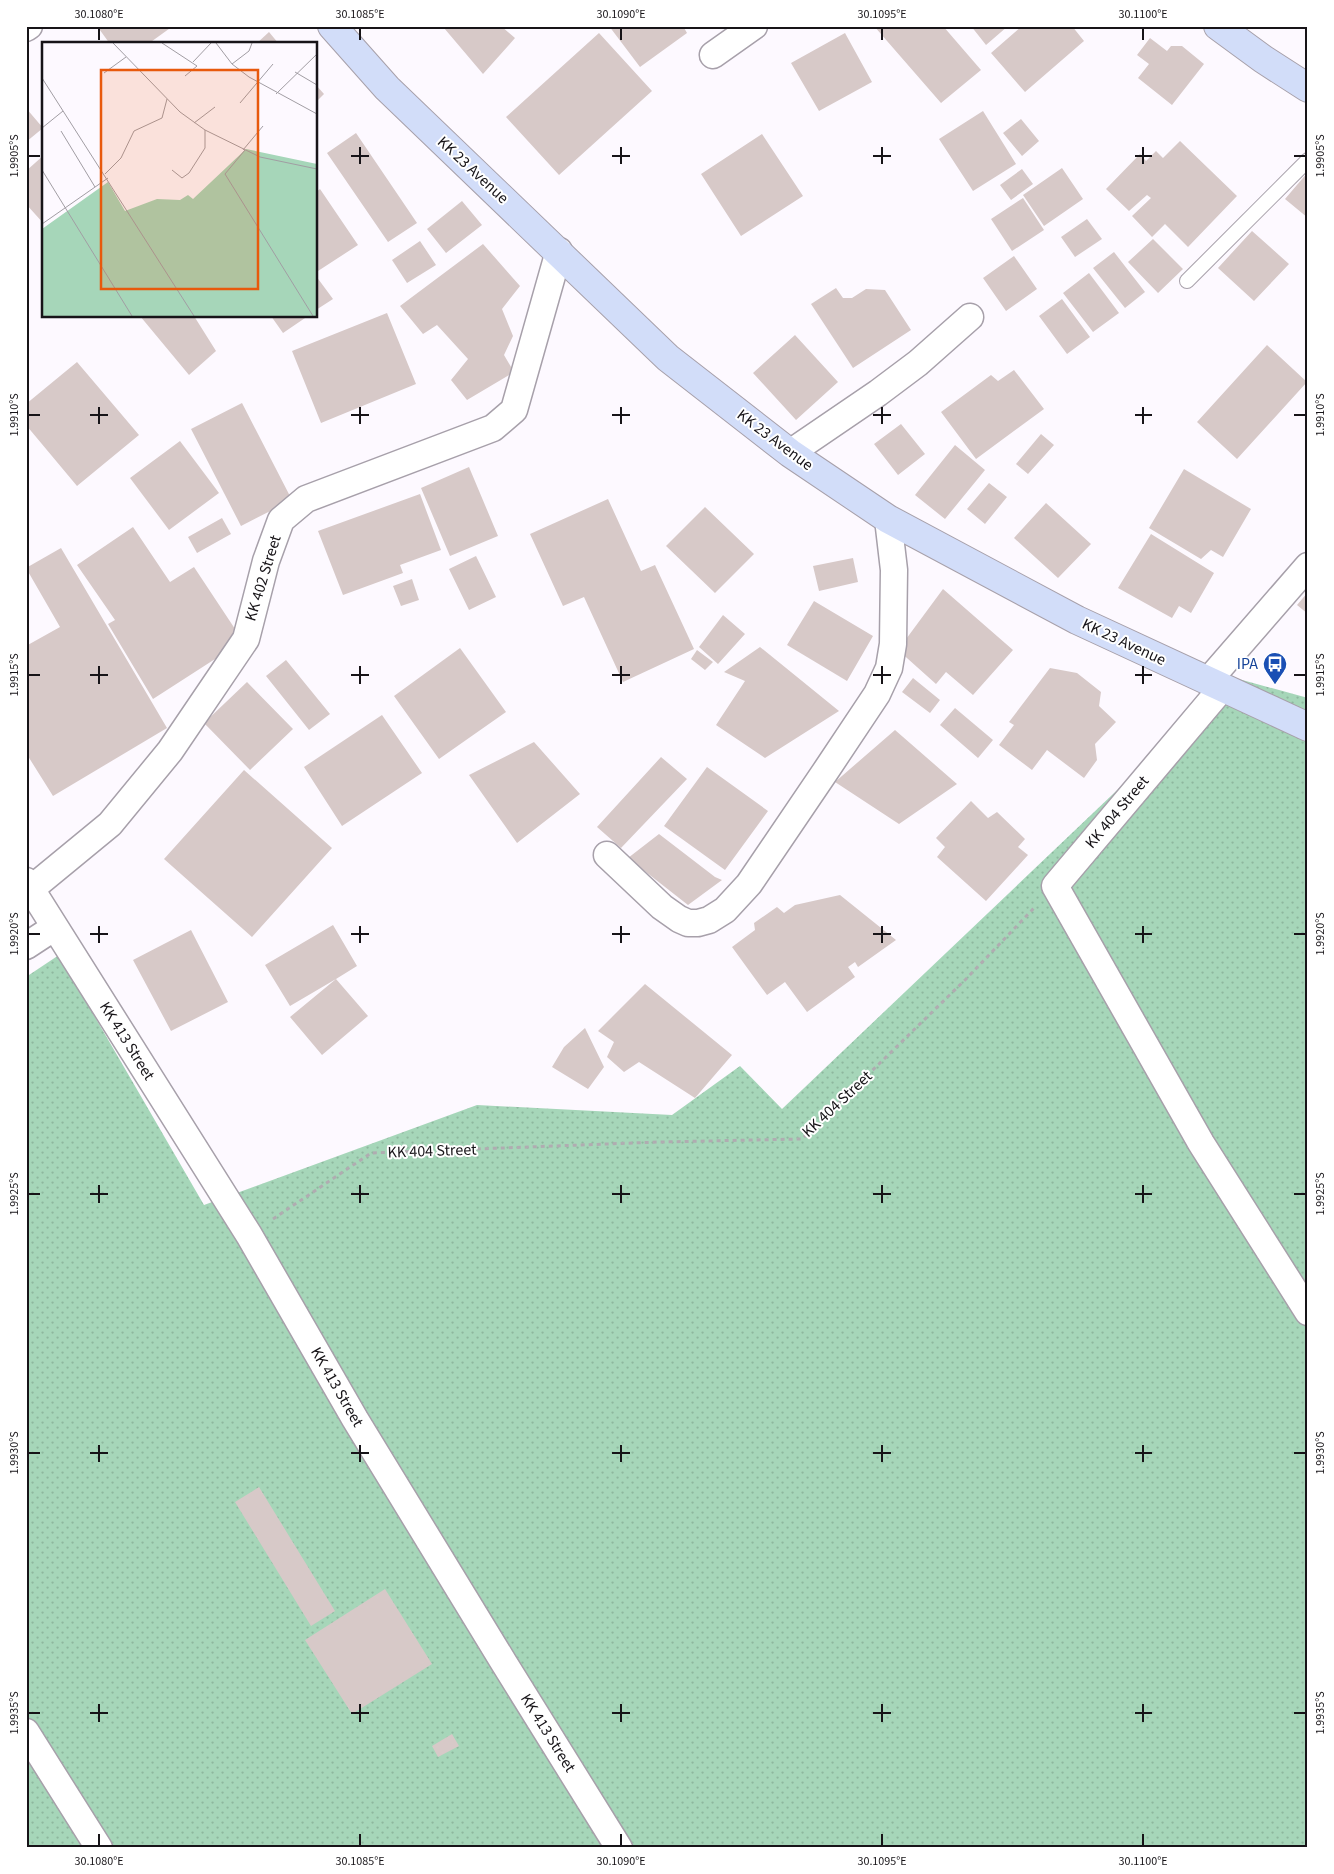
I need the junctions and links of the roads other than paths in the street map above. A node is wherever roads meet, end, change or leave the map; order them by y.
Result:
1 (332, 26) edge
2 (754, 26) edge
3 (1218, 26) edge
4 (712, 55) dead end
5 (1308, 88) edge
6 (1308, 160) edge
7 (559, 251) junction
8 (1187, 281) dead end
9 (970, 317) dead end
10 (790, 453) junction
11 (888, 519) junction
12 (1308, 566) edge
13 (1215, 684) junction
14 (1308, 727) edge
15 (607, 856) dead end
16 (29, 885) edge
17 (55, 927) junction
18 (26, 946) edge
19 (1308, 1312) edge
20 (26, 1732) edge
21 (100, 1848) edge
22 (619, 1848) edge

1 - 7 main road, KK 23 Avenue
2 - 4 street
3 - 5 main road
6 - 8 lane
7 - 10 main road, KK 23 Avenue
7 - 16 street, KK 402 Street
9 - 10 street
10 - 11 main road, KK 23 Avenue
11 - 13 main road, KK 23 Avenue
11 - 15 street
12 - 13 street, KK 404 Street
13 - 14 main road, KK 23 Avenue
13 - 19 street, KK 404 Street
16 - 17 street, KK 413 Street
17 - 18 street
17 - 22 street, KK 413 Street
20 - 21 street

